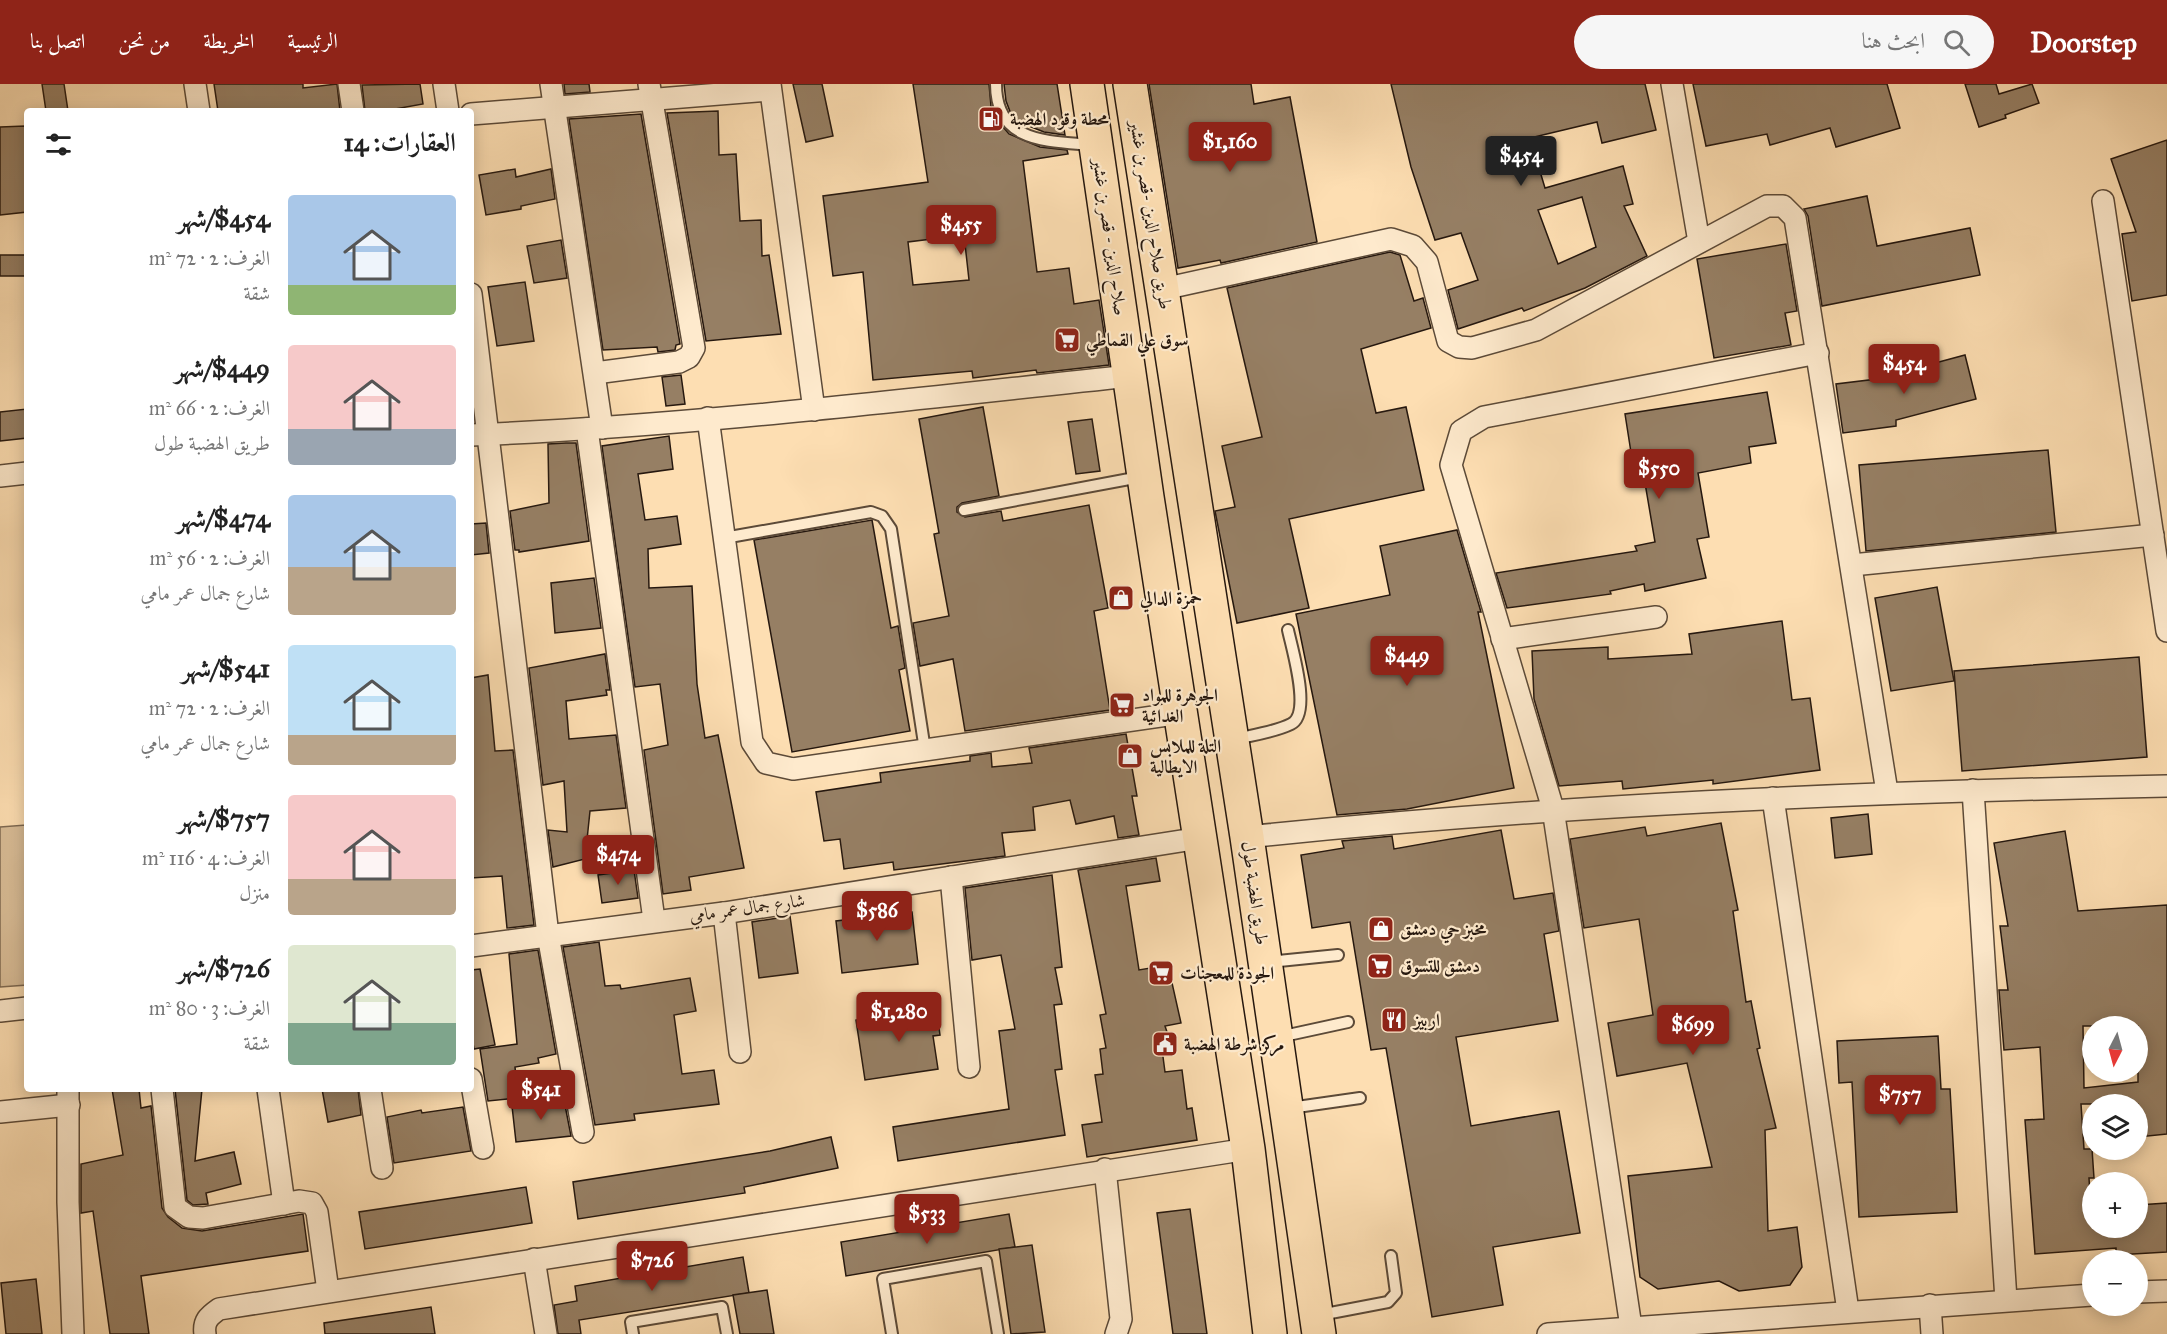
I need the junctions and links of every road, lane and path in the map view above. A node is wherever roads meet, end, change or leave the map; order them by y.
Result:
1 (195, 84) edge
2 (349, 84) edge
3 (444, 84) edge
4 (551, 84) edge
5 (996, 84) edge
6 (1087, 84) edge
7 (1130, 84) edge
8 (1672, 84) edge
9 (770, 87) edge
10 (650, 91) edge
11 (554, 107) junction
12 (199, 108) edge
13 (353, 108) edge
14 (448, 108) edge
15 (474, 114) edge
16 (1096, 146) junction
17 (2103, 201) dead end
18 (1699, 242) junction
19 (1163, 289) junction
20 (474, 341) edge
21 (1818, 353) junction
22 (595, 373) junction
23 (1130, 376) junction
24 (814, 410) junction
25 (708, 418) junction
26 (595, 428) junction
27 (480, 434) edge
28 (24, 473) edge
29 (0, 476) edge
30 (1146, 486) junction
31 (1194, 488) joint
32 (964, 510) dead end
33 (2153, 536) junction
34 (724, 538) junction
35 (1852, 565) junction
36 (1656, 617) dead end
37 (1288, 630) dead end
38 (2167, 631) edge
39 (1502, 639) junction
40 (1181, 713) junction
41 (1232, 740) junction
42 (925, 750) junction
43 (2167, 786) edge
44 (1973, 790) junction
45 (1887, 792) junction
46 (1773, 798) junction
47 (1552, 809) junction
48 (1247, 837) junction
49 (1200, 838) junction
50 (951, 877) junction
51 (724, 913) junction
52 (654, 920) junction
53 (548, 935) junction
54 (474, 946) edge
55 (1338, 955) dead end
56 (1265, 963) junction
57 (24, 1008) edge
58 (0, 1011) edge
59 (1348, 1022) dead end
60 (1276, 1037) junction
61 (740, 1052) dead end
62 (969, 1067) dead end
63 (162, 1092) edge
64 (268, 1092) edge
65 (370, 1092) edge
66 (473, 1092) edge
67 (68, 1097) edge
68 (1360, 1098) dead end
69 (1286, 1109) junction
70 (0, 1112) edge
71 (582, 1132) dead end
72 (483, 1148) dead end
73 (1248, 1149) junction
74 (382, 1168) dead end
75 (1105, 1169) junction
76 (284, 1204) junction
77 (1391, 1256) dead end
78 (534, 1259) junction
79 (328, 1291) junction
80 (2167, 1291) edge
81 (2148, 1292) edge
82 (2082, 1296) edge
83 (2006, 1300) junction
84 (1930, 1305) junction
85 (1848, 1311) junction
86 (1318, 1325) edge
87 (1631, 1327) junction
88 (73, 1334) edge
89 (205, 1334) edge
90 (546, 1334) edge
91 (633, 1334) edge
92 (727, 1334) edge
93 (892, 1334) edge
94 (998, 1334) edge
95 (1116, 1334) edge
96 (1270, 1334) edge
97 (1548, 1334) edge
98 (1932, 1334) edge

1 - 12 street
2 - 13 street
3 - 14 street
4 - 11 street
5 - 16 lane
6 - 16 highway, صلاح الدين - قصر بن غشير
7 - 19 highway, طريق صلاح الدين -قصر بن غشير
8 - 18 street
9 - 10 street
9 - 24 street
10 - 11 street
10 - 22 street
11 - 15 street
11 - 22 street
16 - 23 highway, صلاح الدين - قصر بن غشير
17 - 33 street
18 - 19 street
18 - 21 street
19 - 31 highway, طريق صلاح الدين -قصر بن غشير
20 - 27 street
21 - 35 street
21 - 39 street
22 - 26 street
23 - 24 street
23 - 30 highway, صلاح الدين - قصر بن غشير
24 - 25 street
25 - 26 street
25 - 34 street
26 - 27 street
26 - 52 street
27 - 53 street
28 - 29 street
30 - 32 lane
30 - 40 highway
31 - 41 highway, طريق الهضبة طول
33 - 35 street
33 - 38 street
34 - 42 street
34 - 42 lane
35 - 45 street
36 - 39 street
37 - 41 lane
39 - 47 street
40 - 42 street
40 - 49 highway
41 - 48 highway, طريق الهضبة طول
43 - 44 street
44 - 45 street
44 - 83 street
45 - 46 street
46 - 47 street
46 - 85 street
47 - 48 street
47 - 87 street
48 - 56 highway, طريق الهضبة طول
49 - 50 street, شارع جمال عمر مامي
49 - 73 highway
50 - 51 street, شارع جمال عمر مامي
50 - 62 street
51 - 52 street, شارع جمال عمر مامي
51 - 61 street
52 - 53 street, شارع جمال عمر مامي
53 - 54 street, شارع جمال عمر مامي
53 - 71 street
55 - 56 lane
56 - 60 highway, طريق الهضبة طول
57 - 58 street
59 - 60 lane
60 - 69 highway, طريق الهضبة طول
63 - 76 street
64 - 76 street
65 - 74 street
66 - 72 street
67 - 70 street
67 - 88 street
68 - 69 lane
69 - 86 highway, طريق الهضبة طول
73 - 75 street
73 - 96 highway
75 - 78 street
75 - 95 street
76 - 79 street
77 - 86 lane
78 - 79 street
78 - 90 street
79 - 89 street
80 - 81 street
82 - 83 street
83 - 84 street
84 - 85 street
84 - 98 street
85 - 87 street
87 - 97 street
91 - 92 lane
93 - 94 lane

